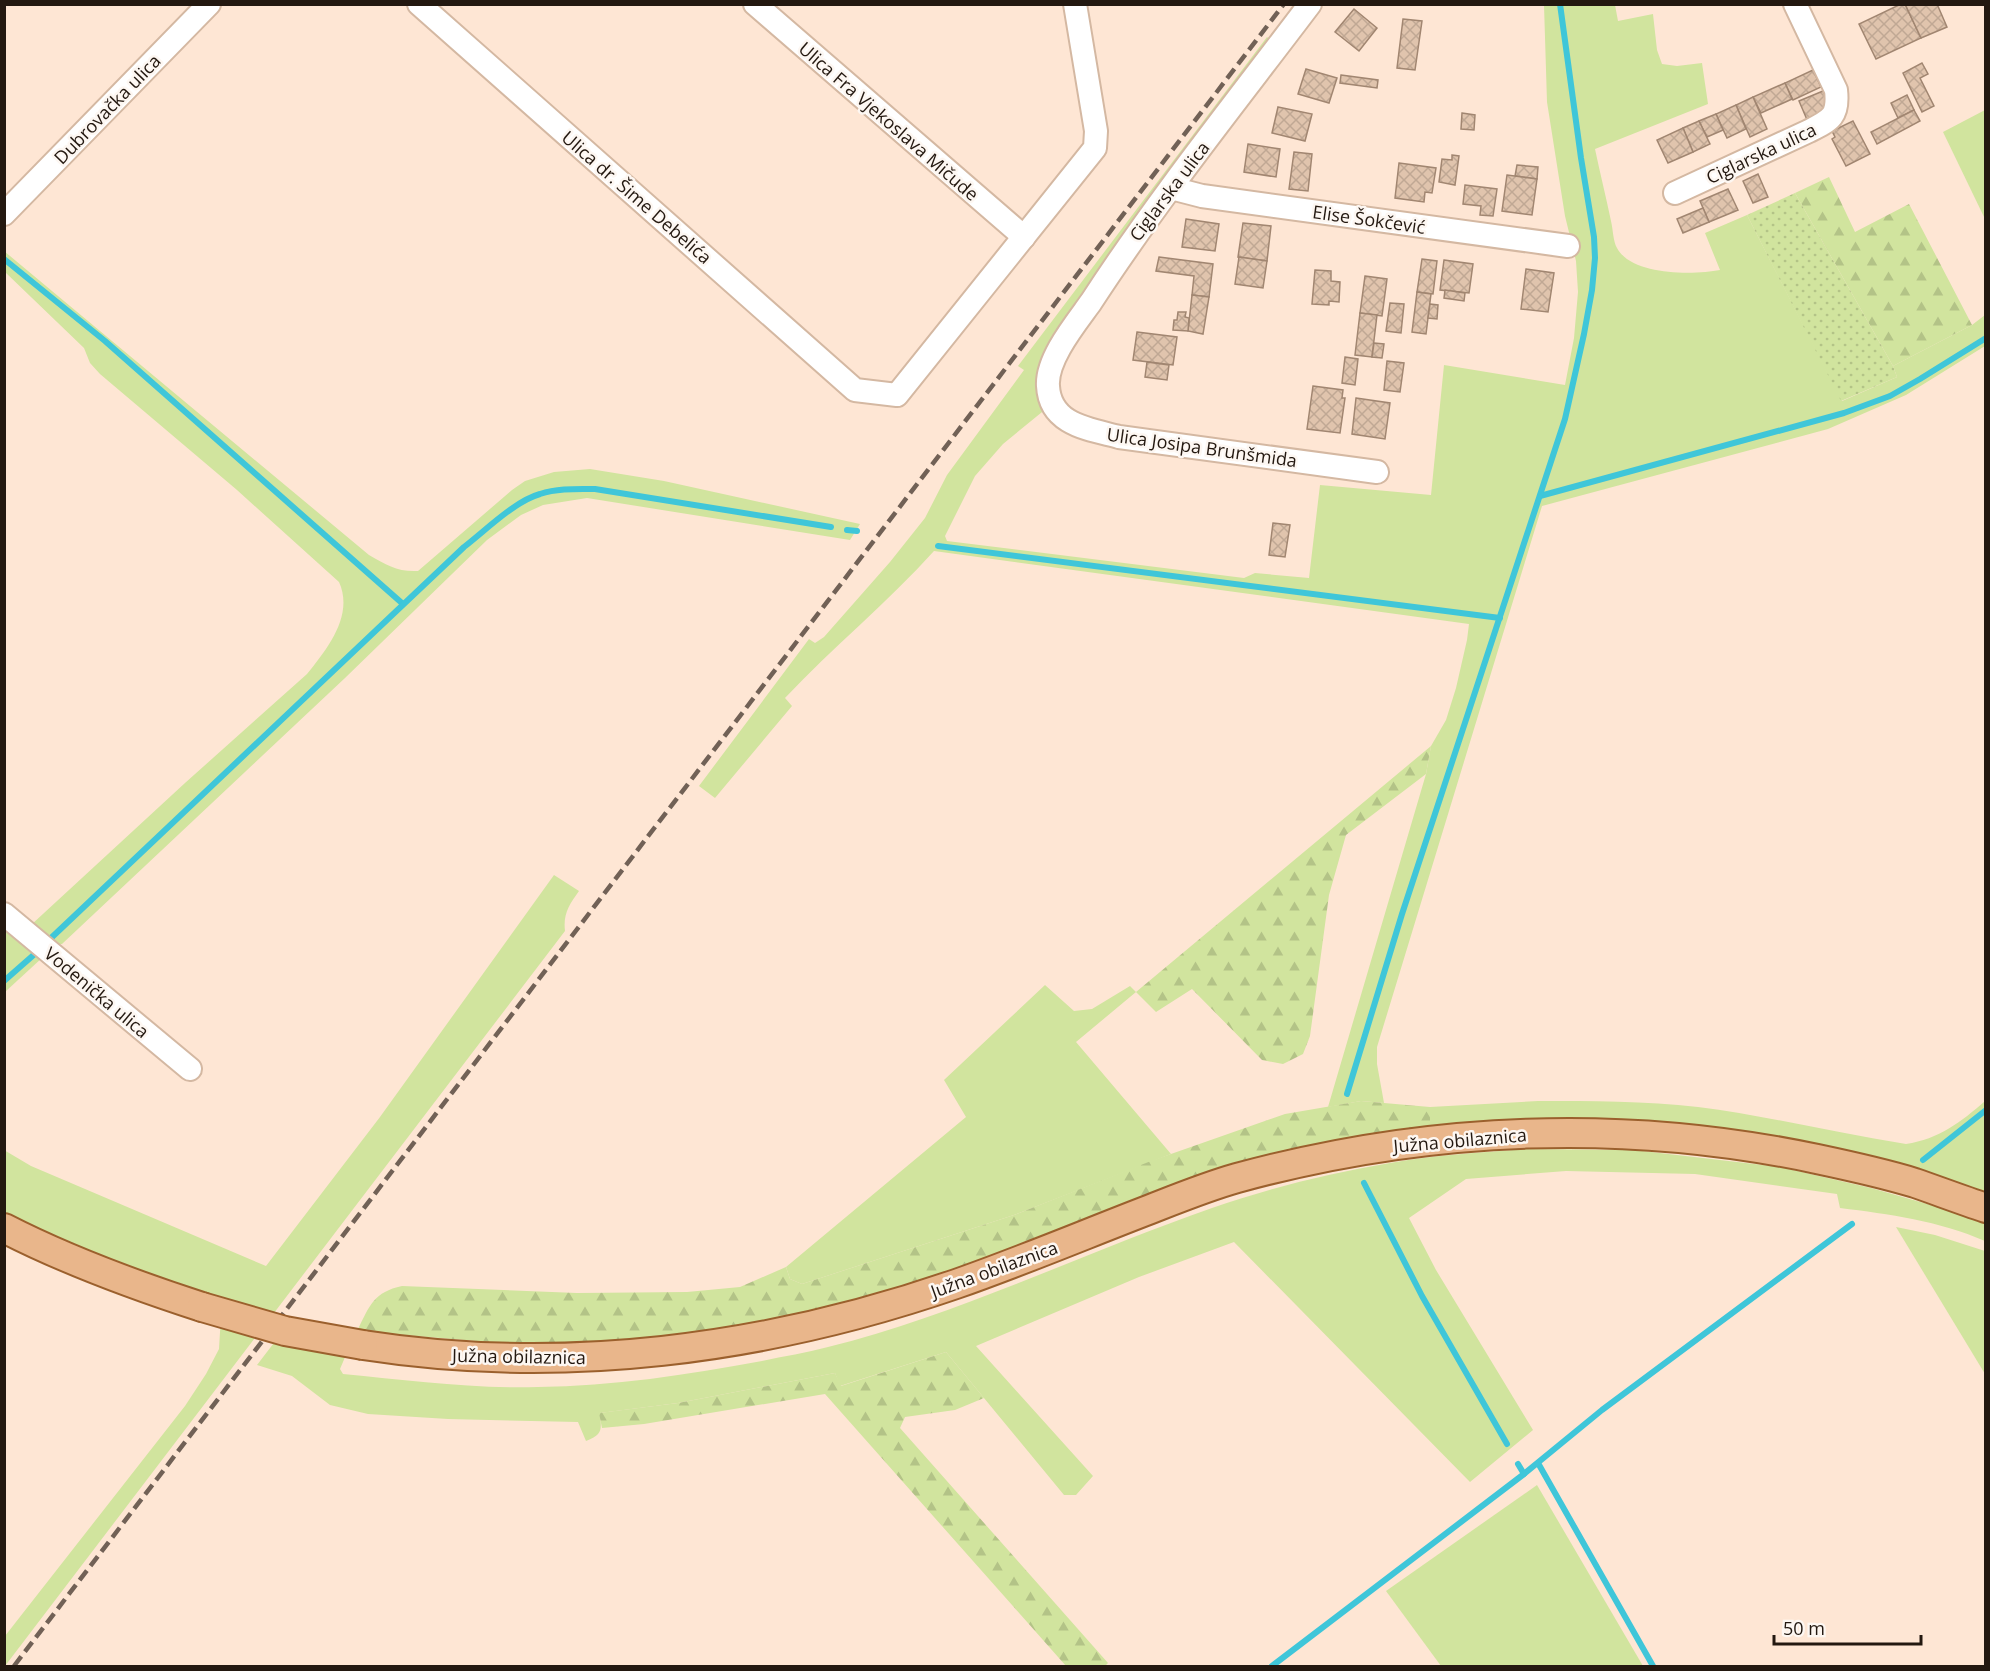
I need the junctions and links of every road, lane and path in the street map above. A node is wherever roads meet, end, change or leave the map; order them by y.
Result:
1 (209, 4) edge
2 (419, 4) edge
3 (755, 4) edge
4 (1075, 4) edge
5 (1310, 4) edge
6 (1795, 4) edge
7 (1171, 188) junction
8 (1675, 193) dead end
9 (4, 214) edge
10 (1024, 237) junction
11 (1568, 246) dead end
12 (1048, 388) joint
13 (1377, 472) dead end
14 (4, 914) edge
15 (190, 1069) dead end
16 (1986, 1208) edge
17 (4, 1228) edge

1 - 9 street, Dubrovačka ulica
2 - 10 street, Ulica dr. Šime Debelića
3 - 10 street, Ulica Fra Vjekoslava Mičude
4 - 10 street
5 - 7 street, Ciglarska ulica
6 - 8 street, Ciglarska ulica
7 - 11 street, Elise Šokčević
7 - 12 street, Ciglarska ulica
12 - 13 street, Ulica Josipa Brunšmida
14 - 15 street, Vodenička ulica
16 - 17 main road, Južna obilaznica, bridge

